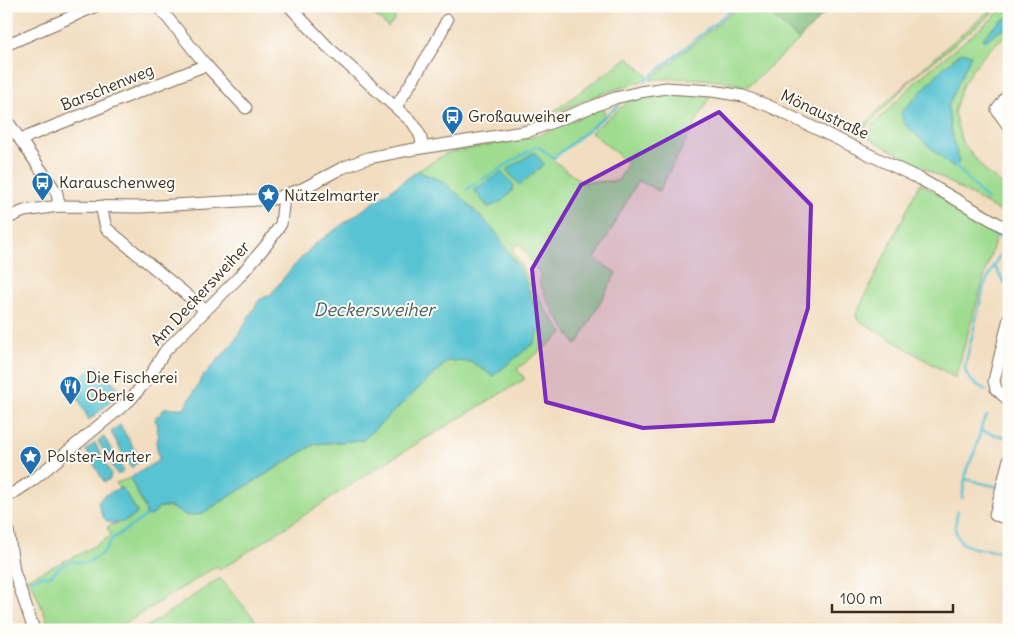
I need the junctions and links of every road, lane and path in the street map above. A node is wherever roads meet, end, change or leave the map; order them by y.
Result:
1 (96, 6) edge
2 (158, 6) edge
3 (289, 6) edge
4 (447, 20) dead end
5 (6, 45) edge
6 (206, 65) junction
7 (1009, 93) edge
8 (396, 107) junction
9 (246, 108) dead end
10 (6, 119) edge
11 (1009, 127) edge
12 (21, 141) junction
13 (423, 147) junction
14 (284, 196) junction
15 (59, 206) junction
16 (101, 206) junction
17 (6, 219) edge
18 (1009, 230) edge
19 (205, 310) junction
20 (1009, 318) edge
21 (1009, 401) edge
22 (1009, 458) edge
23 (6, 498) edge
24 (6, 516) edge
25 (1009, 519) edge
26 (34, 630) edge

1 - 5 street
2 - 6 street
3 - 8 street
4 - 8 street
6 - 9 street
6 - 12 street, Barschenweg
7 - 11 street
8 - 13 street
10 - 12 street
12 - 15 street
13 - 14 street, Mönaustraße
13 - 18 street, Mönaustraße
14 - 16 street, Mönaustraße
14 - 19 street, Am Deckersweiher
15 - 16 street, Mönaustraße
15 - 17 street, Mönaustraße
16 - 19 street
19 - 23 street, Am Deckersweiher
20 - 21 street
22 - 25 street
24 - 26 street

